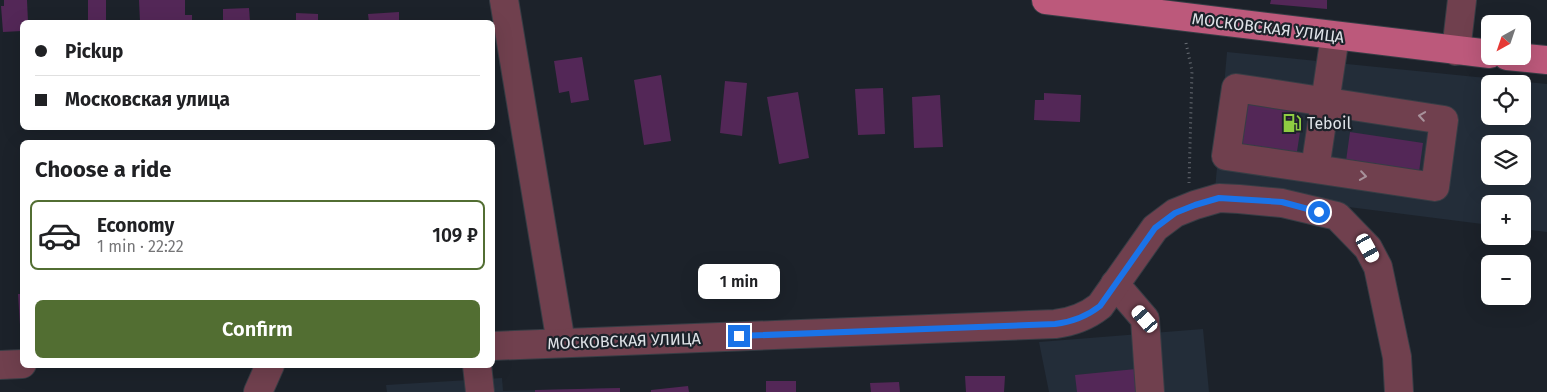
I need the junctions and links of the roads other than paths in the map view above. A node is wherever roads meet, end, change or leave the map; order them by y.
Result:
1 (504, 0) edge
2 (1462, 0) edge
3 (1062, 1) edge
4 (1335, 36) junction
5 (1456, 51) junction
6 (1481, 53) edge
7 (1531, 58) edge
8 (1547, 60) edge
9 (1324, 101) junction
10 (1314, 169) junction
11 (1115, 284) junction
12 (561, 343) junction
13 (495, 346) edge
14 (20, 364) edge
15 (0, 365) edge
16 (269, 368) edge
17 (477, 368) edge
18 (258, 392) edge
19 (480, 392) edge
20 (1150, 392) edge
21 (1399, 392) edge

1 - 12 street
2 - 5 street
3 - 4 main road, МОСКОВСКАЯ УЛИЦА
4 - 5 main road, МОСКОВСКАЯ УЛИЦА
4 - 9 street
5 - 6 main road, МОСКОВСКАЯ УЛИЦА
7 - 8 main road
9 - 10 street
9 - 10 street
10 -> 9 street
11 - 12 street, МОСКОВСКАЯ УЛИЦА
11 - 20 street
11 - 21 street, МОСКОВСКАЯ УЛИЦА
12 - 13 street, МОСКОВСКАЯ УЛИЦА
14 - 15 street
16 - 18 street
17 - 19 street

